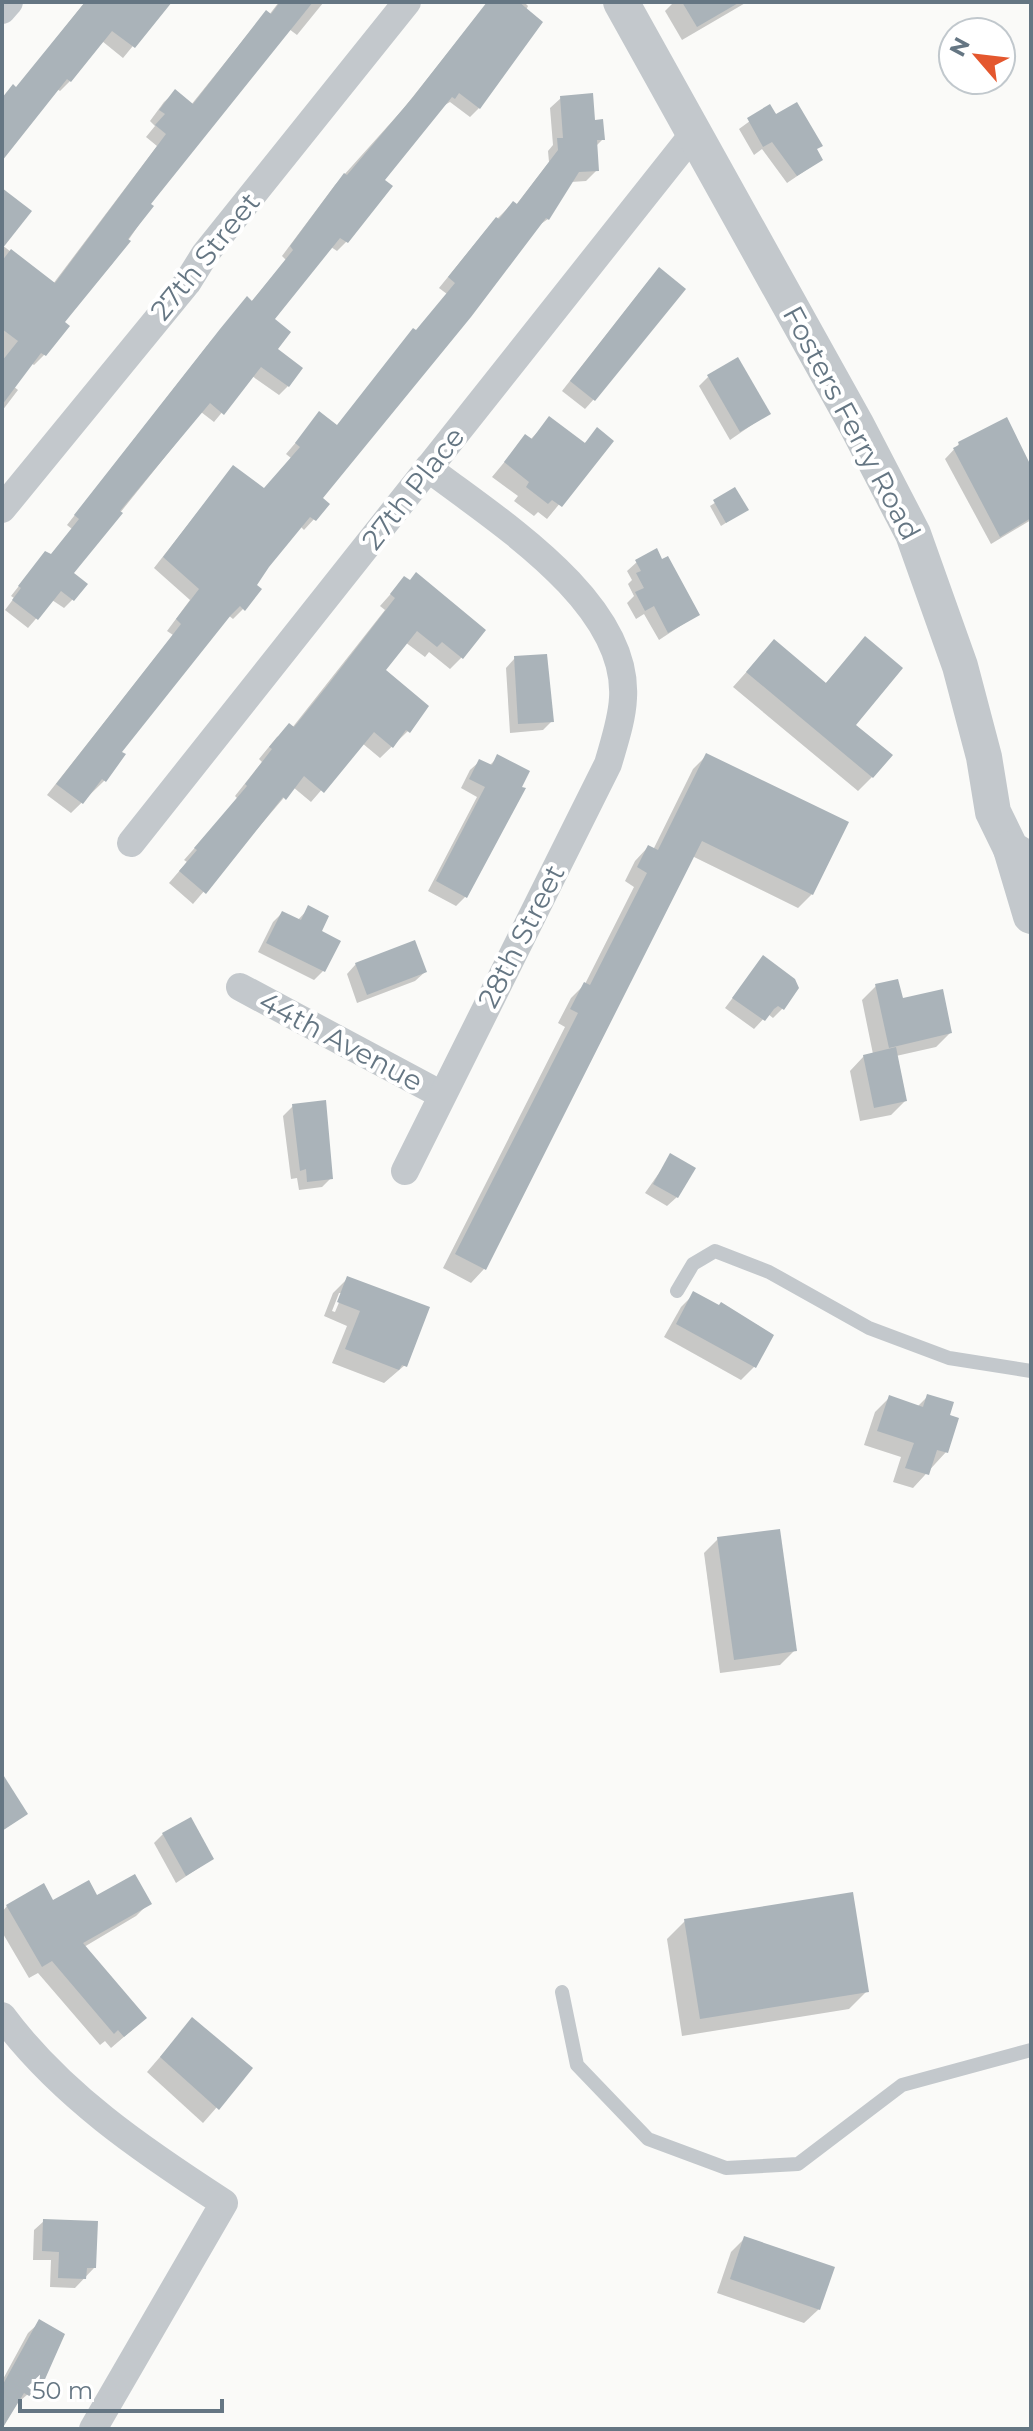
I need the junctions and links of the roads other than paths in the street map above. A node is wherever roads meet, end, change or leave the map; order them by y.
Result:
1 (9, 2) edge
2 (407, 2) edge
3 (621, 2) edge
4 (2, 10) edge
5 (695, 132) junction
6 (428, 468) junction
7 (2, 509) edge
8 (131, 843) dead end
9 (1021, 855) edge
10 (1031, 916) edge
11 (240, 987) dead end
12 (442, 1095) junction
13 (405, 1171) dead end
14 (677, 1291) dead end
15 (1031, 1371) edge
16 (562, 1992) dead end
17 (2, 2016) edge
18 (1031, 2050) edge
19 (93, 2429) edge

1 - 4 street
2 - 7 street, 27th Street
3 - 5 street, Fosters Ferry Road
5 - 6 street, 27th Place
5 - 9 street, Fosters Ferry Road
6 - 8 street, 27th Place
6 - 12 street, 28th Street
9 - 10 street, Fosters Ferry Road
11 - 12 street, 44th Avenue
12 - 13 street, 28th Street
14 - 15 lane
16 - 18 lane
17 - 19 street

